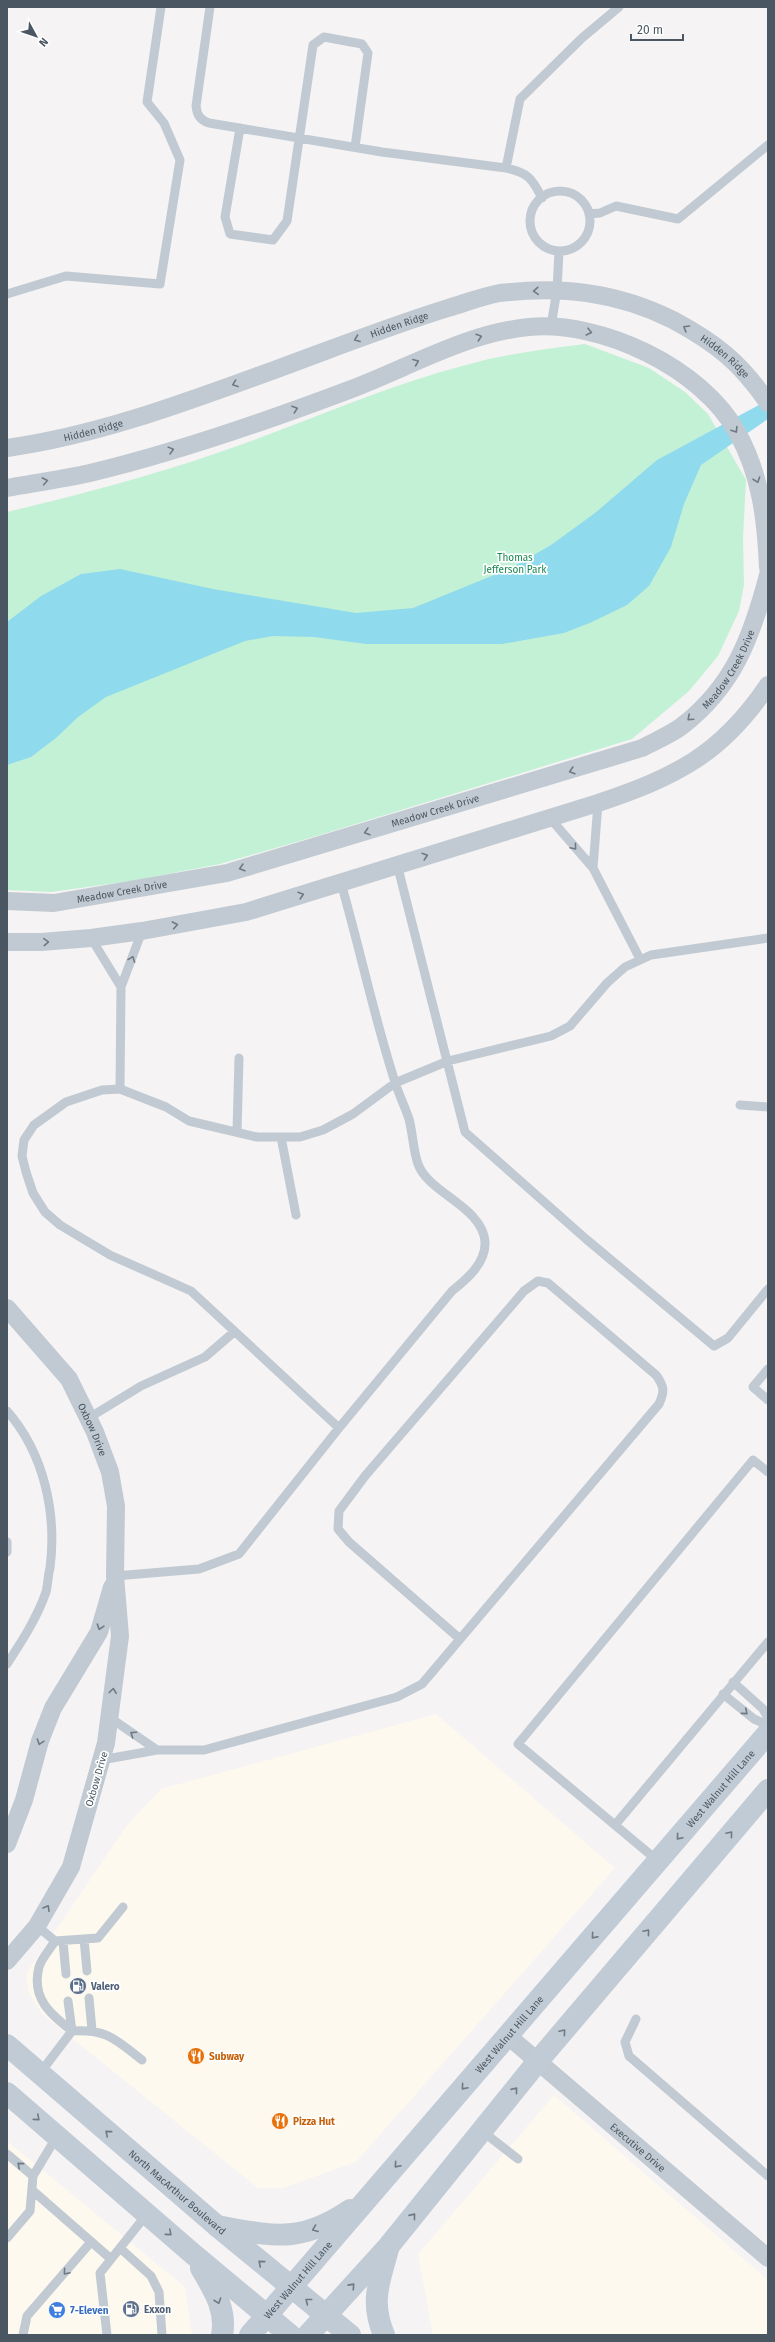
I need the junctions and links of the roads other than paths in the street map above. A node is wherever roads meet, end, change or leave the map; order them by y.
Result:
1 (161, 7) edge
2 (210, 7) edge
3 (619, 7) edge
4 (240, 128) junction
5 (300, 138) junction
6 (768, 145) edge
7 (354, 147) junction
8 (506, 168) junction
9 (542, 198) junction
10 (589, 214) junction
11 (558, 251) junction
12 (557, 290) junction
13 (7, 294) edge
14 (551, 326) junction
15 (768, 403) edge
16 (7, 448) edge
17 (7, 488) edge
18 (768, 568) edge
19 (767, 587) edge
20 (768, 685) edge
21 (598, 803) junction
22 (549, 817) junction
23 (397, 864) junction
24 (593, 868) junction
25 (341, 883) junction
26 (7, 901) edge
27 (142, 931) junction
28 (91, 938) junction
29 (768, 938) edge
30 (7, 942) edge
31 (640, 959) junction
32 (121, 987) junction
33 (239, 1058) dead end
34 (448, 1061) junction
35 (395, 1082) junction
36 (120, 1089) junction
37 (740, 1105) dead end
38 (768, 1107) edge
39 (238, 1132) junction
40 (281, 1137) junction
41 (296, 1215) dead end
42 (768, 1289) edge
43 (7, 1308) edge
44 (234, 1332) junction
45 (768, 1369) edge
46 (768, 1400) edge
47 (7, 1411) edge
48 (87, 1419) junction
49 (338, 1428) junction
50 (768, 1472) edge
51 (7, 1542) edge
52 (7, 1552) edge
53 (115, 1576) junction
54 (460, 1639) junction
55 (768, 1642) edge
56 (7, 1664) edge
57 (733, 1682) junction
58 (724, 1694) junction
59 (109, 1718) junction
60 (768, 1718) edge
61 (768, 1725) edge
62 (768, 1733) edge
63 (157, 1750) junction
64 (102, 1760) junction
65 (768, 1790) edge
66 (615, 1825) junction
67 (7, 1844) edge
68 (658, 1861) junction
69 (123, 1907) dead end
70 (37, 1926) junction
71 (84, 1939) junction
72 (59, 1941) junction
73 (7, 1961) edge
74 (87, 1971) dead end
75 (66, 1974) dead end
76 (89, 1998) dead end
77 (68, 2001) dead end
78 (636, 2018) dead end
79 (92, 2030) junction
80 (72, 2031) junction
81 (508, 2036) junction
82 (7, 2045) edge
83 (142, 2060) dead end
84 (538, 2062) junction
85 (40, 2073) junction
86 (7, 2093) edge
87 (482, 2131) junction
88 (57, 2136) junction
89 (7, 2154) edge
90 (518, 2159) dead end
91 (33, 2176) junction
92 (768, 2176) edge
93 (32, 2190) junction
94 (372, 2194) junction
95 (147, 2214) junction
96 (217, 2226) junction
97 (7, 2238) edge
98 (91, 2242) junction
99 (388, 2247) junction
100 (120, 2248) junction
101 (193, 2254) junction
102 (768, 2258) edge
103 (111, 2259) junction
104 (291, 2288) junction
105 (326, 2315) junction
106 (266, 2316) junction
107 (23, 2335) edge
108 (107, 2335) edge
109 (162, 2335) edge
110 (222, 2335) edge
111 (250, 2335) edge
112 (290, 2335) edge
113 (308, 2335) edge
114 (350, 2335) edge
115 (384, 2335) edge

1 - 13 lane
2 - 4 lane
3 - 8 lane
4 - 5 lane
4 - 5 lane
5 - 7 lane
5 - 7 lane
6 - 10 lane
7 - 8 lane
8 - 9 lane
9 - 10 lane
9 - 11 lane
10 - 11 lane
11 - 12 lane
12 - 14 lane
15 -> 12 street, Hidden Ridge
12 -> 16 street, Hidden Ridge
17 -> 14 street
14 -> 18 street
19 -> 26 street, Meadow Creek Drive
20 - 21 street
21 - 22 street
21 - 24 lane
23 -> 22 street
22 -> 24 lane
23 - 25 street
23 - 34 lane
24 - 31 lane
27 -> 25 street
25 - 35 lane
27 - 28 street
32 -> 27 lane
30 -> 28 street
28 - 32 lane
29 - 31 lane
31 - 34 lane
32 - 36 lane
33 - 39 lane
34 - 35 lane
34 - 42 lane
35 - 40 lane
35 - 49 lane
36 - 39 lane
36 - 44 lane
37 - 38 lane
39 - 40 lane
40 - 41 lane
43 - 48 street, Oxbow Drive
44 - 48 lane
44 - 49 lane
45 - 46 lane
47 - 56 lane
48 - 53 street, Oxbow Drive
49 - 53 lane
50 - 66 lane
51 - 52 lane
59 -> 53 street, Oxbow Drive
53 -> 67 street, Oxbow Drive
54 - 54 lane
54 - 63 lane
55 - 57 lane
57 - 58 lane
57 - 60 lane
58 -> 61 lane
58 - 66 lane
63 -> 59 lane
59 - 64 street, Oxbow Drive
62 -> 68 main road, West Walnut Hill Lane
63 - 64 lane
70 -> 64 street, Oxbow Drive
84 -> 65 main road
66 - 68 lane
68 -> 81 main road, West Walnut Hill Lane
69 - 71 lane
70 - 72 lane
70 - 73 street, Oxbow Drive
71 - 72 lane
71 - 74 lane
72 - 75 lane
72 - 80 lane
76 - 79 lane
77 - 80 lane
78 - 92 lane
79 - 80 lane
79 - 83 lane
80 - 85 lane
81 - 84 street, Executive Drive
81 -> 94 main road, West Walnut Hill Lane
82 - 85 main road, North MacArthur Boulevard
87 -> 84 main road
84 - 102 street, Executive Drive
96 -> 85 main road, North MacArthur Boulevard
86 -> 88 main road
87 - 90 lane
99 -> 87 main road
88 - 91 lane
88 - 95 main road
91 -> 89 lane
91 - 93 lane
93 - 97 lane
93 - 98 lane
94 -> 96 main road
94 - 104 main road, West Walnut Hill Lane
95 - 100 lane
95 -> 101 main road
104 -> 96 main road, North MacArthur Boulevard
98 - 103 lane
98 -> 107 lane
105 -> 99 main road
99 - 115 main road
100 - 103 lane
100 - 109 lane
101 - 106 main road
101 -> 110 main road
103 - 108 lane
105 -> 104 main road, North MacArthur Boulevard
104 - 106 main road, West Walnut Hill Lane
105 - 113 main road
105 - 114 main road, North MacArthur Boulevard
106 - 111 main road, West Walnut Hill Lane
106 - 112 main road

